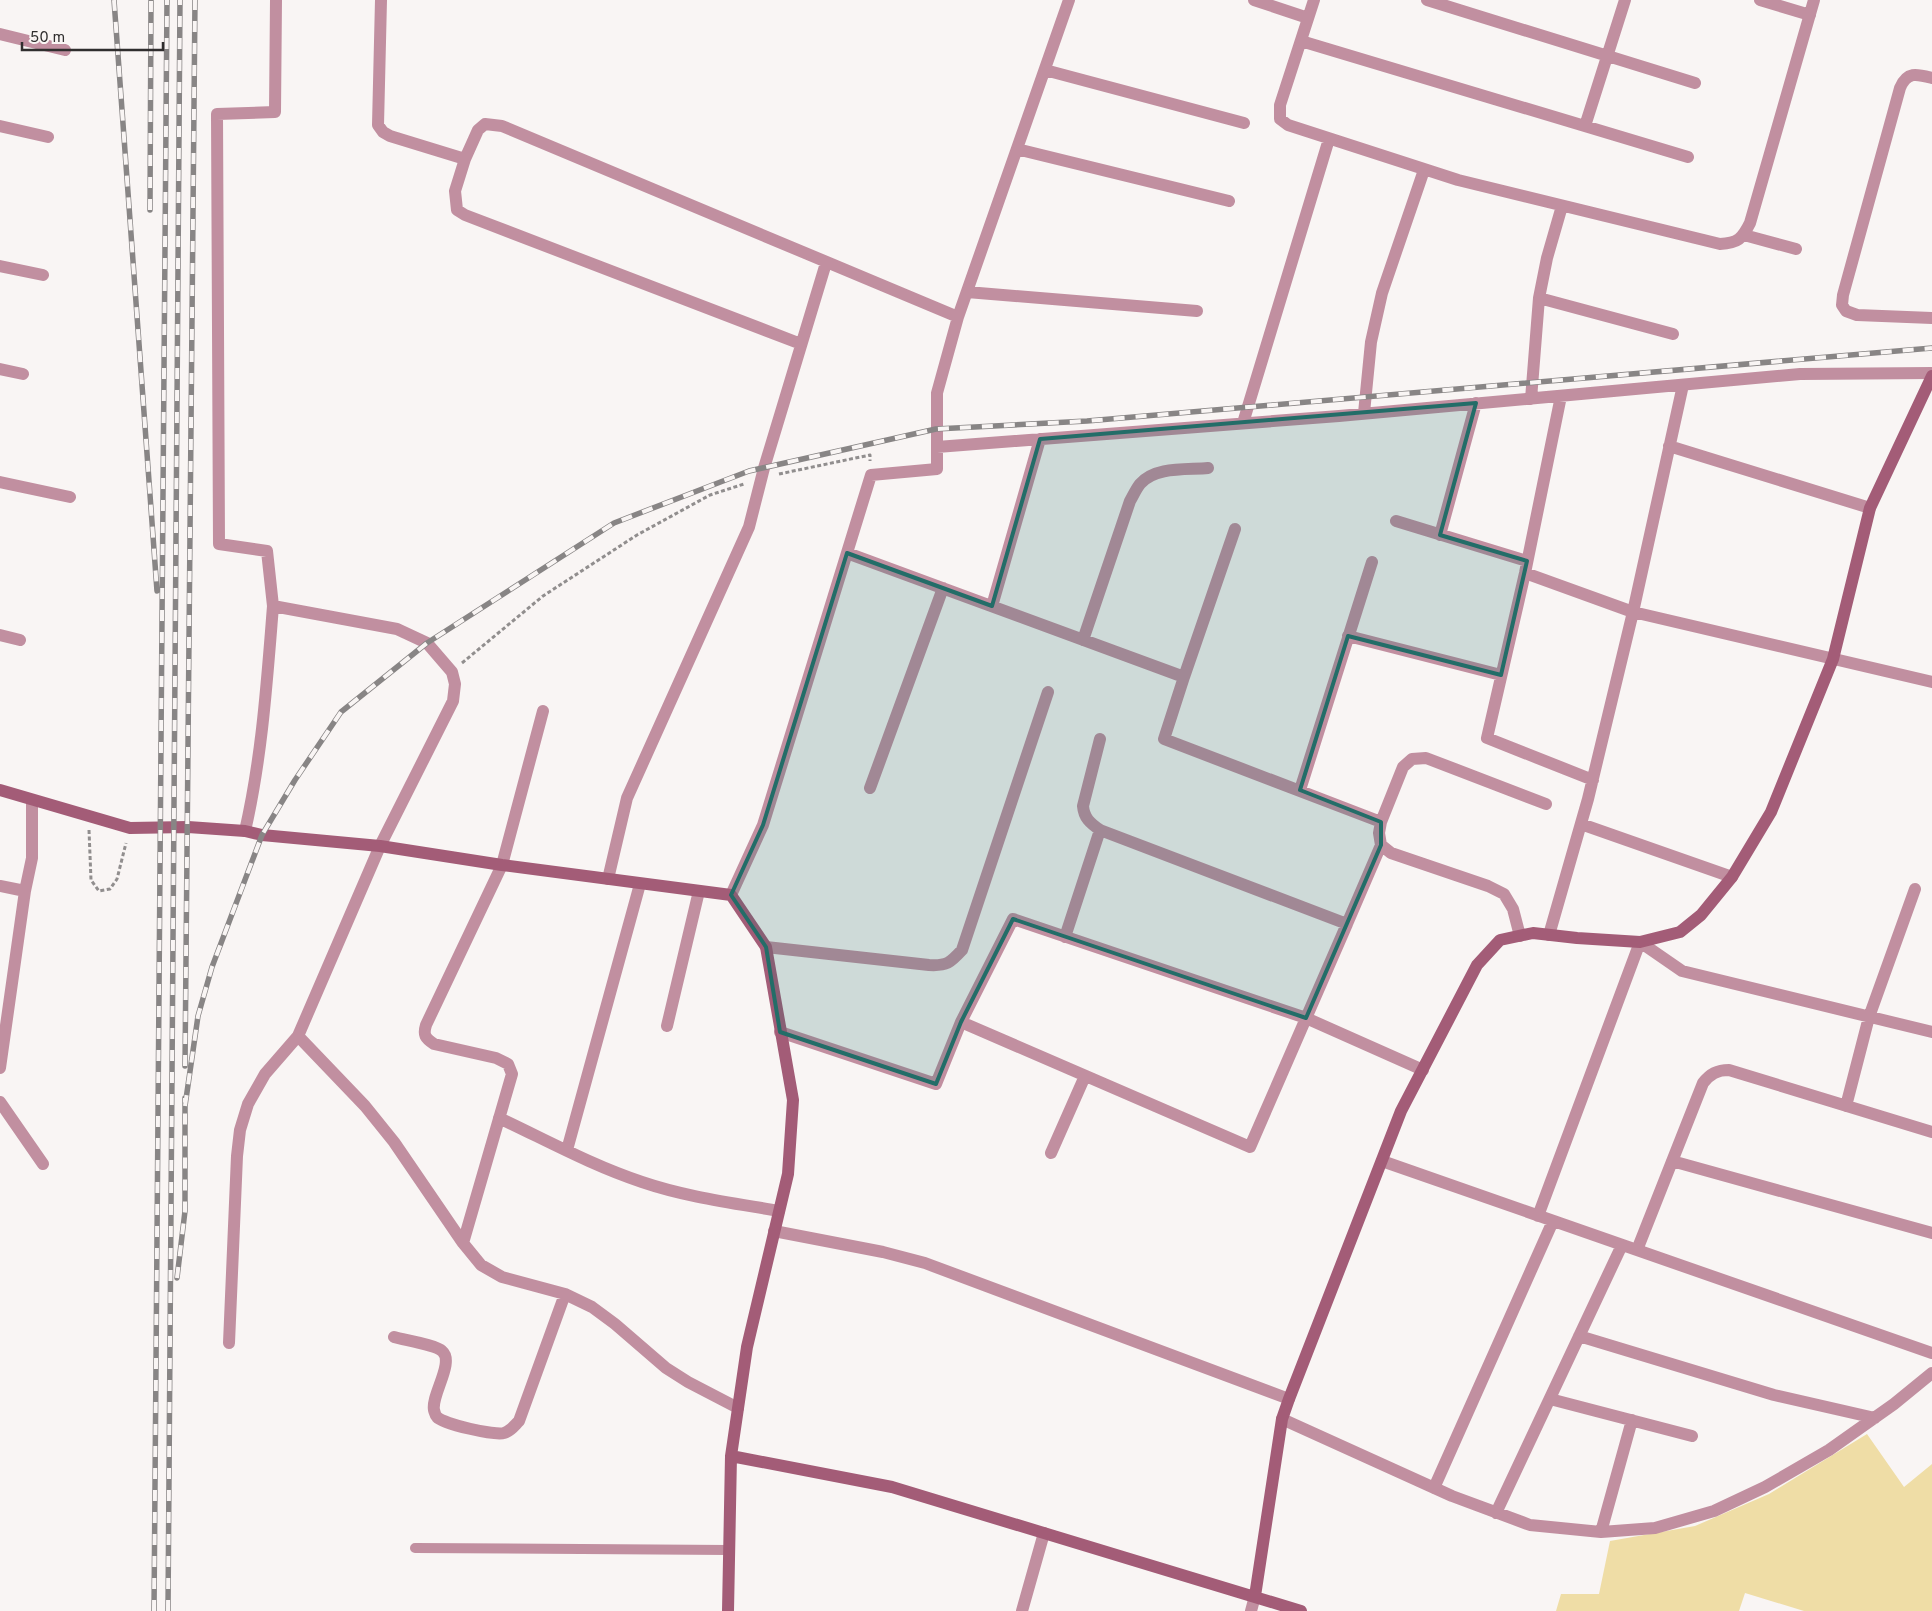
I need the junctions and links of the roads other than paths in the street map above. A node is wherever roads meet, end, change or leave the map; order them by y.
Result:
1 (276, 0) edge
2 (381, 0) edge
3 (1070, 0) edge
4 (1254, 0) edge
5 (1314, 0) edge
6 (1427, 0) edge
7 (1625, 0) edge
8 (1760, 0) edge
9 (1814, 0) edge
10 (1810, 15) junction
11 (1308, 18) junction
12 (0, 34) edge
13 (1301, 41) junction
14 (65, 50) dead end
15 (1607, 55) junction
16 (1045, 70) junction
17 (1932, 78) edge
18 (1695, 82) dead end
19 (1244, 123) dead end
20 (0, 126) edge
21 (1585, 126) junction
22 (48, 137) dead end
23 (1329, 138) junction
24 (1017, 149) junction
25 (1688, 157) dead end
26 (465, 158) junction
27 (1424, 170) junction
28 (1229, 201) dead end
29 (1562, 206) junction
30 (1744, 235) junction
31 (1796, 249) dead end
32 (826, 263) junction
33 (0, 266) edge
34 (43, 275) dead end
35 (967, 292) junction
36 (1539, 298) junction
37 (1197, 311) dead end
38 (958, 316) junction
39 (1932, 318) edge
40 (1673, 334) dead end
41 (801, 344) junction
42 (0, 369) edge
43 (23, 374) dead end
44 (1932, 375) edge
45 (1683, 385) junction
46 (1562, 396) junction
47 (1531, 399) junction
48 (1476, 404) junction
49 (1364, 414) junction
50 (1243, 423) junction
51 (1040, 439) junction
52 (1669, 446) junction
53 (937, 447) junction
54 (1208, 468) dead end
55 (0, 482) edge
56 (70, 497) dead end
57 (1870, 508) junction
58 (1396, 521) dead end
59 (1235, 529) dead end
60 (1440, 535) junction
61 (847, 553) junction
62 (1372, 562) dead end
63 (1526, 567) junction
64 (943, 588) junction
65 (273, 606) junction
66 (992, 606) junction
67 (1633, 612) junction
68 (0, 635) edge
69 (1348, 636) junction
70 (20, 640) dead end
71 (1083, 640) junction
72 (1833, 659) junction
73 (1501, 675) junction
74 (1184, 676) junction
75 (1932, 682) edge
76 (1048, 692) dead end
77 (543, 711) dead end
78 (1100, 739) dead end
79 (1593, 780) junction
80 (870, 788) dead end
81 (0, 790) edge
82 (1300, 790) junction
83 (32, 800) junction
84 (1546, 804) dead end
85 (1381, 822) junction
86 (1581, 824) junction
87 (1100, 830) junction
88 (245, 831) junction
89 (380, 846) junction
90 (1381, 846) junction
91 (502, 865) junction
92 (1732, 877) junction
93 (608, 879) junction
94 (640, 884) junction
95 (0, 886) edge
96 (1915, 889) dead end
97 (25, 891) junction
98 (699, 891) junction
99 (731, 895) junction
100 (1347, 924) junction
101 (1549, 935) junction
102 (1065, 936) junction
103 (1520, 936) junction
104 (1640, 942) junction
105 (766, 946) junction
106 (1869, 1017) junction
107 (1306, 1018) junction
108 (961, 1022) junction
109 (667, 1026) dead end
110 (780, 1032) junction
111 (1932, 1032) edge
112 (298, 1036) junction
113 (0, 1068) edge
114 (1423, 1070) junction
115 (1085, 1076) junction
116 (0, 1102) edge
117 (1846, 1106) junction
118 (499, 1118) junction
119 (1932, 1132) edge
120 (567, 1150) junction
121 (1051, 1153) dead end
122 (1382, 1161) junction
123 (1672, 1161) junction
124 (43, 1164) dead end
125 (779, 1211) junction
126 (1538, 1216) junction
127 (1554, 1221) junction
128 (774, 1231) junction
129 (1932, 1233) edge
130 (463, 1243) junction
131 (1622, 1245) junction
132 (1637, 1250) junction
133 (566, 1294) junction
134 (1579, 1336) junction
135 (394, 1337) dead end
136 (229, 1342) dead end
137 (1932, 1354) edge
138 (1932, 1373) edge
139 (1550, 1398) junction
140 (1289, 1400) junction
141 (738, 1408) junction
142 (1875, 1418) junction
143 (1282, 1419) junction
144 (1632, 1420) junction
145 (1692, 1436) dead end
146 (731, 1456) junction
147 (1434, 1488) junction
148 (1496, 1513) junction
149 (1601, 1532) junction
150 (1044, 1533) junction
151 (415, 1548) dead end
152 (729, 1550) junction
153 (1255, 1596) junction
154 (728, 1611) edge
155 (1022, 1611) edge
156 (1251, 1611) edge
157 (1301, 1611) edge

1 - 65 street
2 - 26 street
3 - 16 street
4 - 11 street
5 - 11 street
6 - 15 street
7 - 15 street
8 - 10 street
9 - 10 street
10 - 30 street
11 - 13 street
12 - 14 street
13 - 21 street
13 - 23 street
15 - 18 street
15 - 21 street
16 - 19 street
16 - 24 street
17 - 39 street
20 - 22 street
21 - 25 street
23 - 27 street
23 - 50 street
24 - 28 street
24 - 35 street
26 - 32 street
26 - 41 street
27 - 29 street
27 - 49 street
29 - 30 street
29 - 36 street
30 - 31 street
32 - 38 street
32 - 41 street
33 - 34 street
35 - 37 street
35 - 38 street
36 - 40 street
36 - 47 street
38 - 53 street
41 - 93 street
42 - 43 street
44 - 45 street
44 - 57 street
45 - 46 street
45 - 52 street
46 - 47 street
46 - 63 street
47 - 48 street
48 - 49 street
48 - 60 street
49 - 50 street
50 - 51 street
51 - 53 street
51 - 66 street
52 - 57 street
52 - 67 street
53 - 61 street
54 - 71 street
55 - 56 street
57 - 72 street
58 - 60 street
59 - 74 street
60 - 63 street
61 - 64 street
61 - 99 street
62 - 69 street
63 - 67 street
63 - 73 street
64 - 66 street
64 - 80 street
65 - 88 street
65 - 89 street
66 - 71 street
67 - 72 street
67 - 79 street
68 - 70 street
69 - 73 street
69 - 82 street
71 - 74 street
72 - 75 street
72 - 92 street
73 - 79 street
74 - 82 street
76 - 105 street
77 - 91 street
78 - 87 street
79 - 86 street
81 - 83 street
82 - 85 street
83 - 88 street
83 - 97 street
84 - 85 street
85 - 90 street
86 - 92 street
86 - 101 street
87 - 100 street
87 - 102 street
88 - 89 street
89 - 91 street
89 - 112 street
90 - 100 street
90 - 103 street
91 - 93 street
91 - 118 street
92 - 104 street
93 - 94 street
94 - 98 street
94 - 120 street
95 - 97 street
96 - 106 street
97 - 113 street
98 - 99 street
98 - 109 street
99 - 105 street
100 - 107 street
101 - 103 street
101 - 104 street
102 - 107 street
102 - 108 street
103 - 114 street
104 - 106 street
104 - 126 street
105 - 110 street
106 - 111 street
106 - 117 street
107 - 114 street
107 - 115 street
108 - 110 street
108 - 115 street
110 - 125 street
112 - 130 street
112 - 136 street
114 - 122 street
115 - 121 street
116 - 124 street
117 - 119 street
117 - 123 street
118 - 120 street
118 - 130 street
120 - 125 street
122 - 126 street
122 - 140 street
123 - 129 street
123 - 132 street
125 - 128 street
126 - 127 street
127 - 131 street
127 - 147 street
128 - 140 street
128 - 141 street
130 - 133 street
131 - 132 street
131 - 134 street
132 - 137 street
133 - 135 street
133 - 141 street
134 - 139 street
134 - 142 street
138 - 142 street
139 - 144 street
139 - 148 street
140 - 143 street
141 - 146 street
142 - 149 street
143 - 147 street
143 - 153 street
144 - 145 street
144 - 149 street
146 - 150 street
146 - 152 street
147 - 148 street
148 - 149 street
150 - 153 street
150 - 155 street
151 - 152 lane
152 - 154 street
153 - 156 street
153 - 157 street

